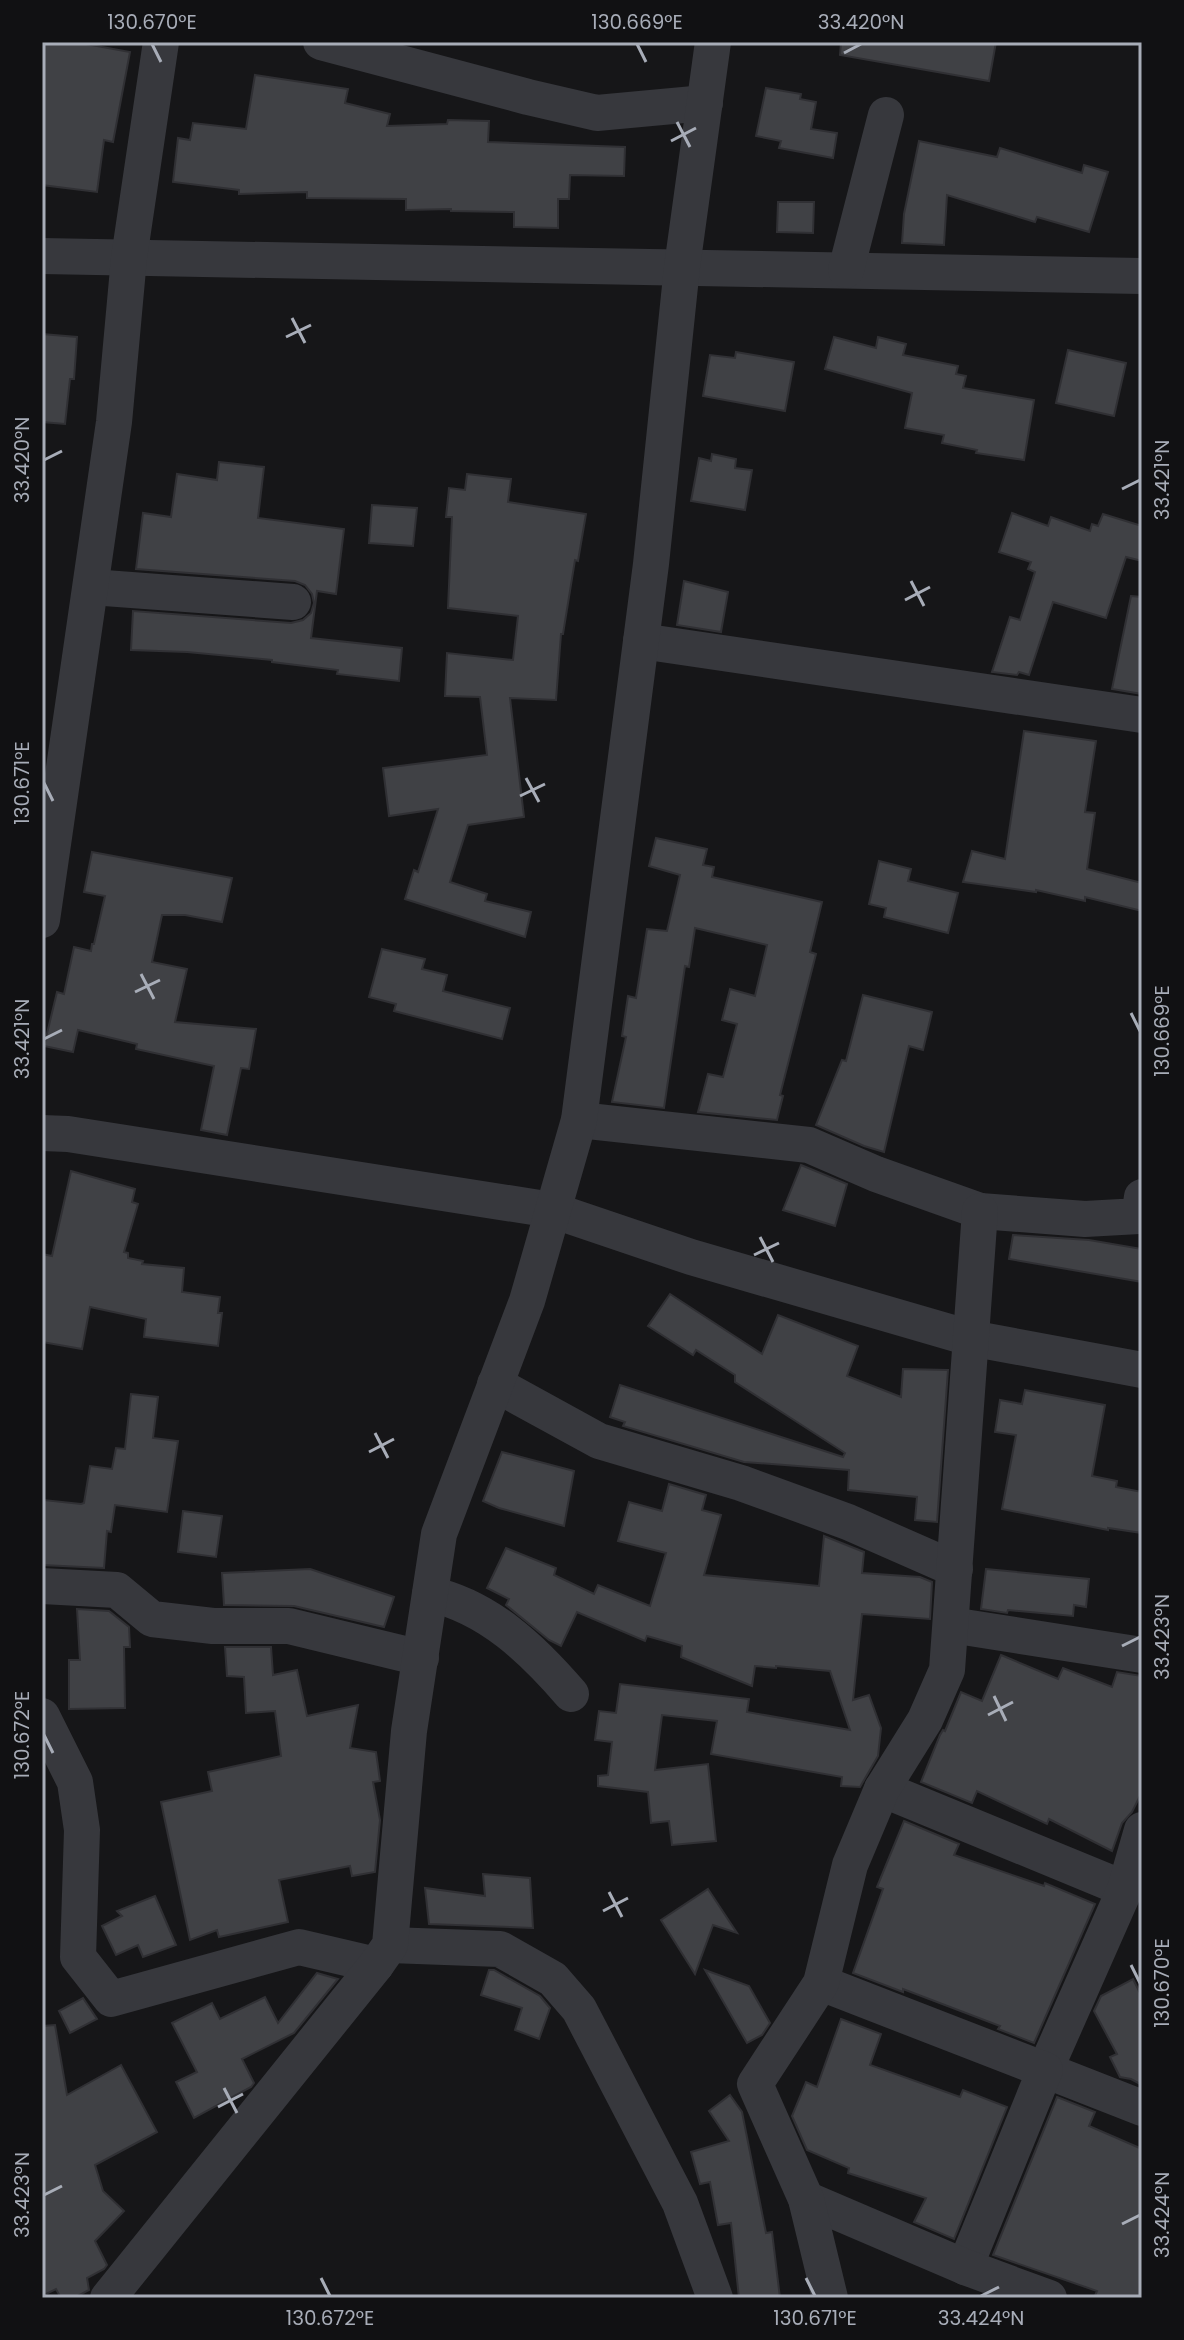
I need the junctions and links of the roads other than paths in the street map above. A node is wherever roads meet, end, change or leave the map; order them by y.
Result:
1 (161, 42) edge
2 (321, 42) edge
3 (713, 42) edge
4 (705, 103) junction
5 (886, 115) dead end
6 (42, 256) edge
7 (129, 258) junction
8 (682, 267) junction
9 (846, 270) junction
10 (1142, 276) edge
11 (91, 587) junction
12 (293, 602) dead end
13 (641, 641) junction
14 (1142, 715) edge
15 (42, 920) edge
16 (579, 1120) junction
17 (42, 1133) edge
18 (552, 1210) junction
19 (1141, 1210) edge
20 (980, 1211) junction
21 (970, 1338) junction
22 (1142, 1370) edge
23 (495, 1384) junction
24 (955, 1569) junction
25 (42, 1586) edge
26 (430, 1594) junction
27 (951, 1625) junction
28 (1142, 1655) edge
29 (421, 1658) junction
30 (571, 1694) dead end
31 (42, 1716) edge
32 (882, 1789) junction
33 (1142, 1830) edge
34 (1125, 1889) junction
35 (383, 1955) junction
36 (821, 1983) junction
37 (1045, 2070) junction
38 (1142, 2108) edge
39 (806, 2199) junction
40 (965, 2267) junction
41 (108, 2298) edge
42 (715, 2298) edge
43 (830, 2298) edge
44 (1049, 2298) edge

1 - 7 street
2 - 4 street
3 - 4 street
4 - 8 street
5 - 9 street
6 - 7 street
7 - 8 street
7 - 11 street
8 - 9 street
8 - 13 street
9 - 10 street
11 - 12 street
11 - 15 street
13 - 14 street
13 - 16 street
16 - 18 street
16 - 20 street
17 - 18 street
18 - 21 street
18 - 23 street
19 - 20 street
20 - 21 street
21 - 22 street
21 - 24 street
23 - 24 street
23 - 26 street
24 - 27 street
25 - 29 street
26 - 29 street
26 - 30 street
27 - 28 street
27 - 32 street
29 - 35 street
31 - 35 street
32 - 34 street
32 - 36 street
33 - 34 street
34 - 37 street
35 - 41 street
35 - 42 street
36 - 37 street
36 - 39 street
37 - 38 street
37 - 40 street
39 - 40 street
39 - 43 street
40 - 44 street

